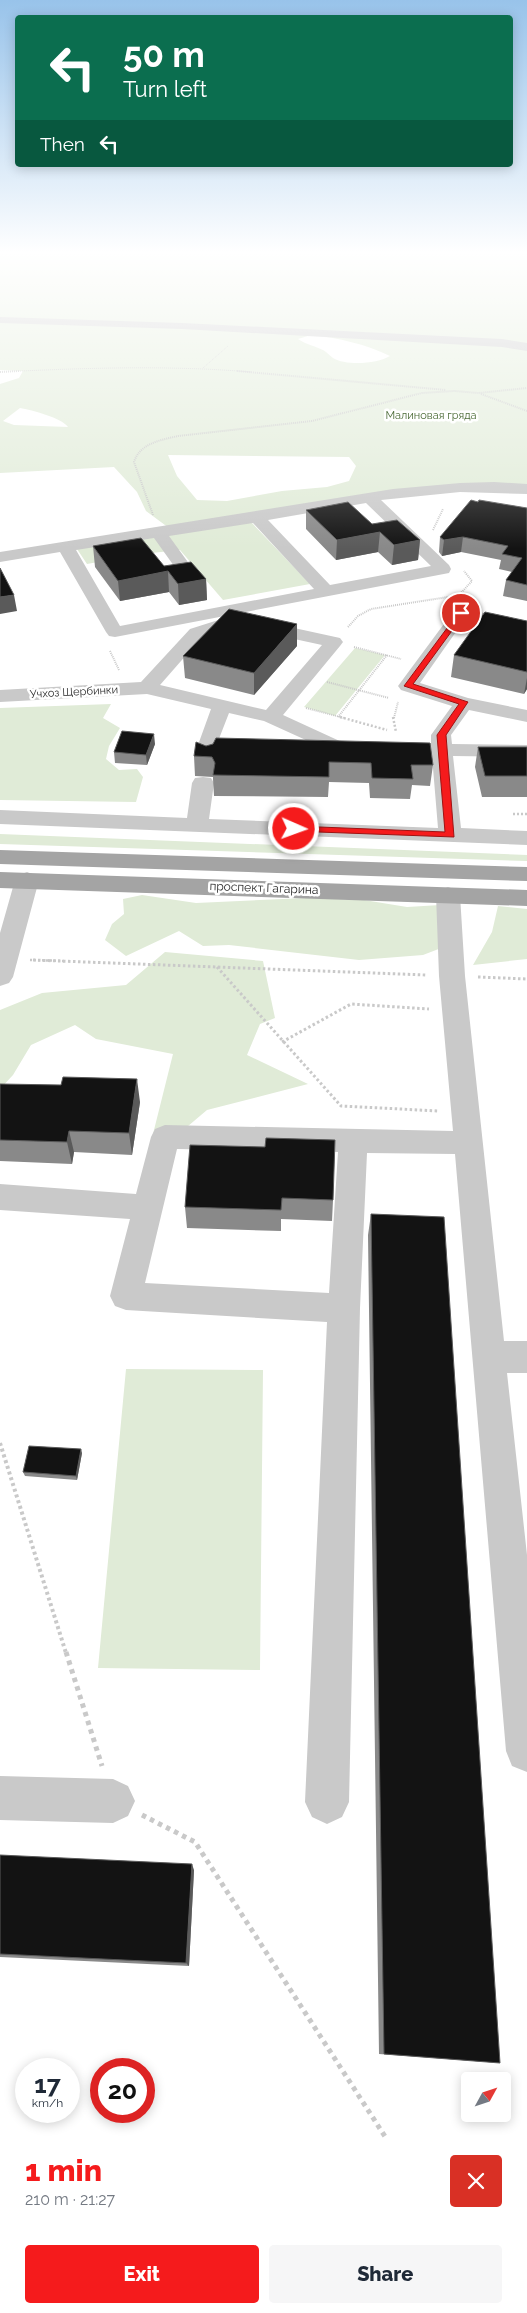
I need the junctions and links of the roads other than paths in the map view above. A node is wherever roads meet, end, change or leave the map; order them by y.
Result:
1 (527, 489) edge
2 (370, 498) junction
3 (256, 517) junction
4 (159, 533) junction
5 (65, 546) junction
6 (0, 557) edge
7 (190, 576) edge
8 (326, 591) junction
9 (165, 622) junction
10 (527, 628) edge
11 (196, 633) junction
12 (147, 688) junction
13 (0, 696) edge
14 (464, 702) junction
15 (222, 706) junction
16 (527, 716) edge
17 (271, 717) junction
18 (287, 746) edge
19 (442, 746) junction
20 (356, 748) junction
21 (214, 750) edge
22 (527, 751) edge
23 (203, 783) dead end
24 (0, 817) edge
25 (197, 825) junction
26 (450, 835) junction
27 (527, 838) edge
28 (0, 857) edge
29 (527, 874) edge
30 (0, 880) edge
31 (27, 880) junction
32 (448, 894) junction
33 (527, 898) edge
34 (2, 968) edge
35 (353, 1141) junction
36 (469, 1143) junction
37 (0, 1197) edge
38 (148, 1208) junction
39 (344, 1308) junction
40 (490, 1357) junction
41 (527, 1357) edge
42 (527, 1751) edge
43 (0, 1798) edge
44 (113, 1801) road end
45 (327, 1802) dead end

1 - 2 street
2 - 3 street
2 - 8 street
3 - 4 street
3 - 8 street
4 - 5 street
4 - 7 street
5 - 6 street
5 - 9 street
8 - 9 street
9 - 11 street
10 - 14 street
11 - 12 street
11 - 17 street
12 - 13 street, Учхоз Щербинки
12 - 15 street, Учхоз Щербинки
14 - 16 street
14 - 19 street
15 - 17 street, Учхоз Щербинки
15 - 21 street
17 - 20 street, Учхоз Щербинки
18 - 20 street
19 - 20 street
19 - 22 street
19 - 26 street
23 - 25 street
24 - 25 street
25 - 26 street
26 - 27 street
28 - 29 main road, проспект Гагарина
30 - 31 main road, проспект Гагарина
31 - 32 main road, проспект Гагарина
31 - 34 street
32 - 33 main road, проспект Гагарина
32 - 36 street
35 - 36 street
35 - 38 street
35 - 39 street
36 - 40 street
37 - 38 street
38 - 39 street
39 - 45 street
40 - 41 street
40 - 42 street
43 - 44 street

